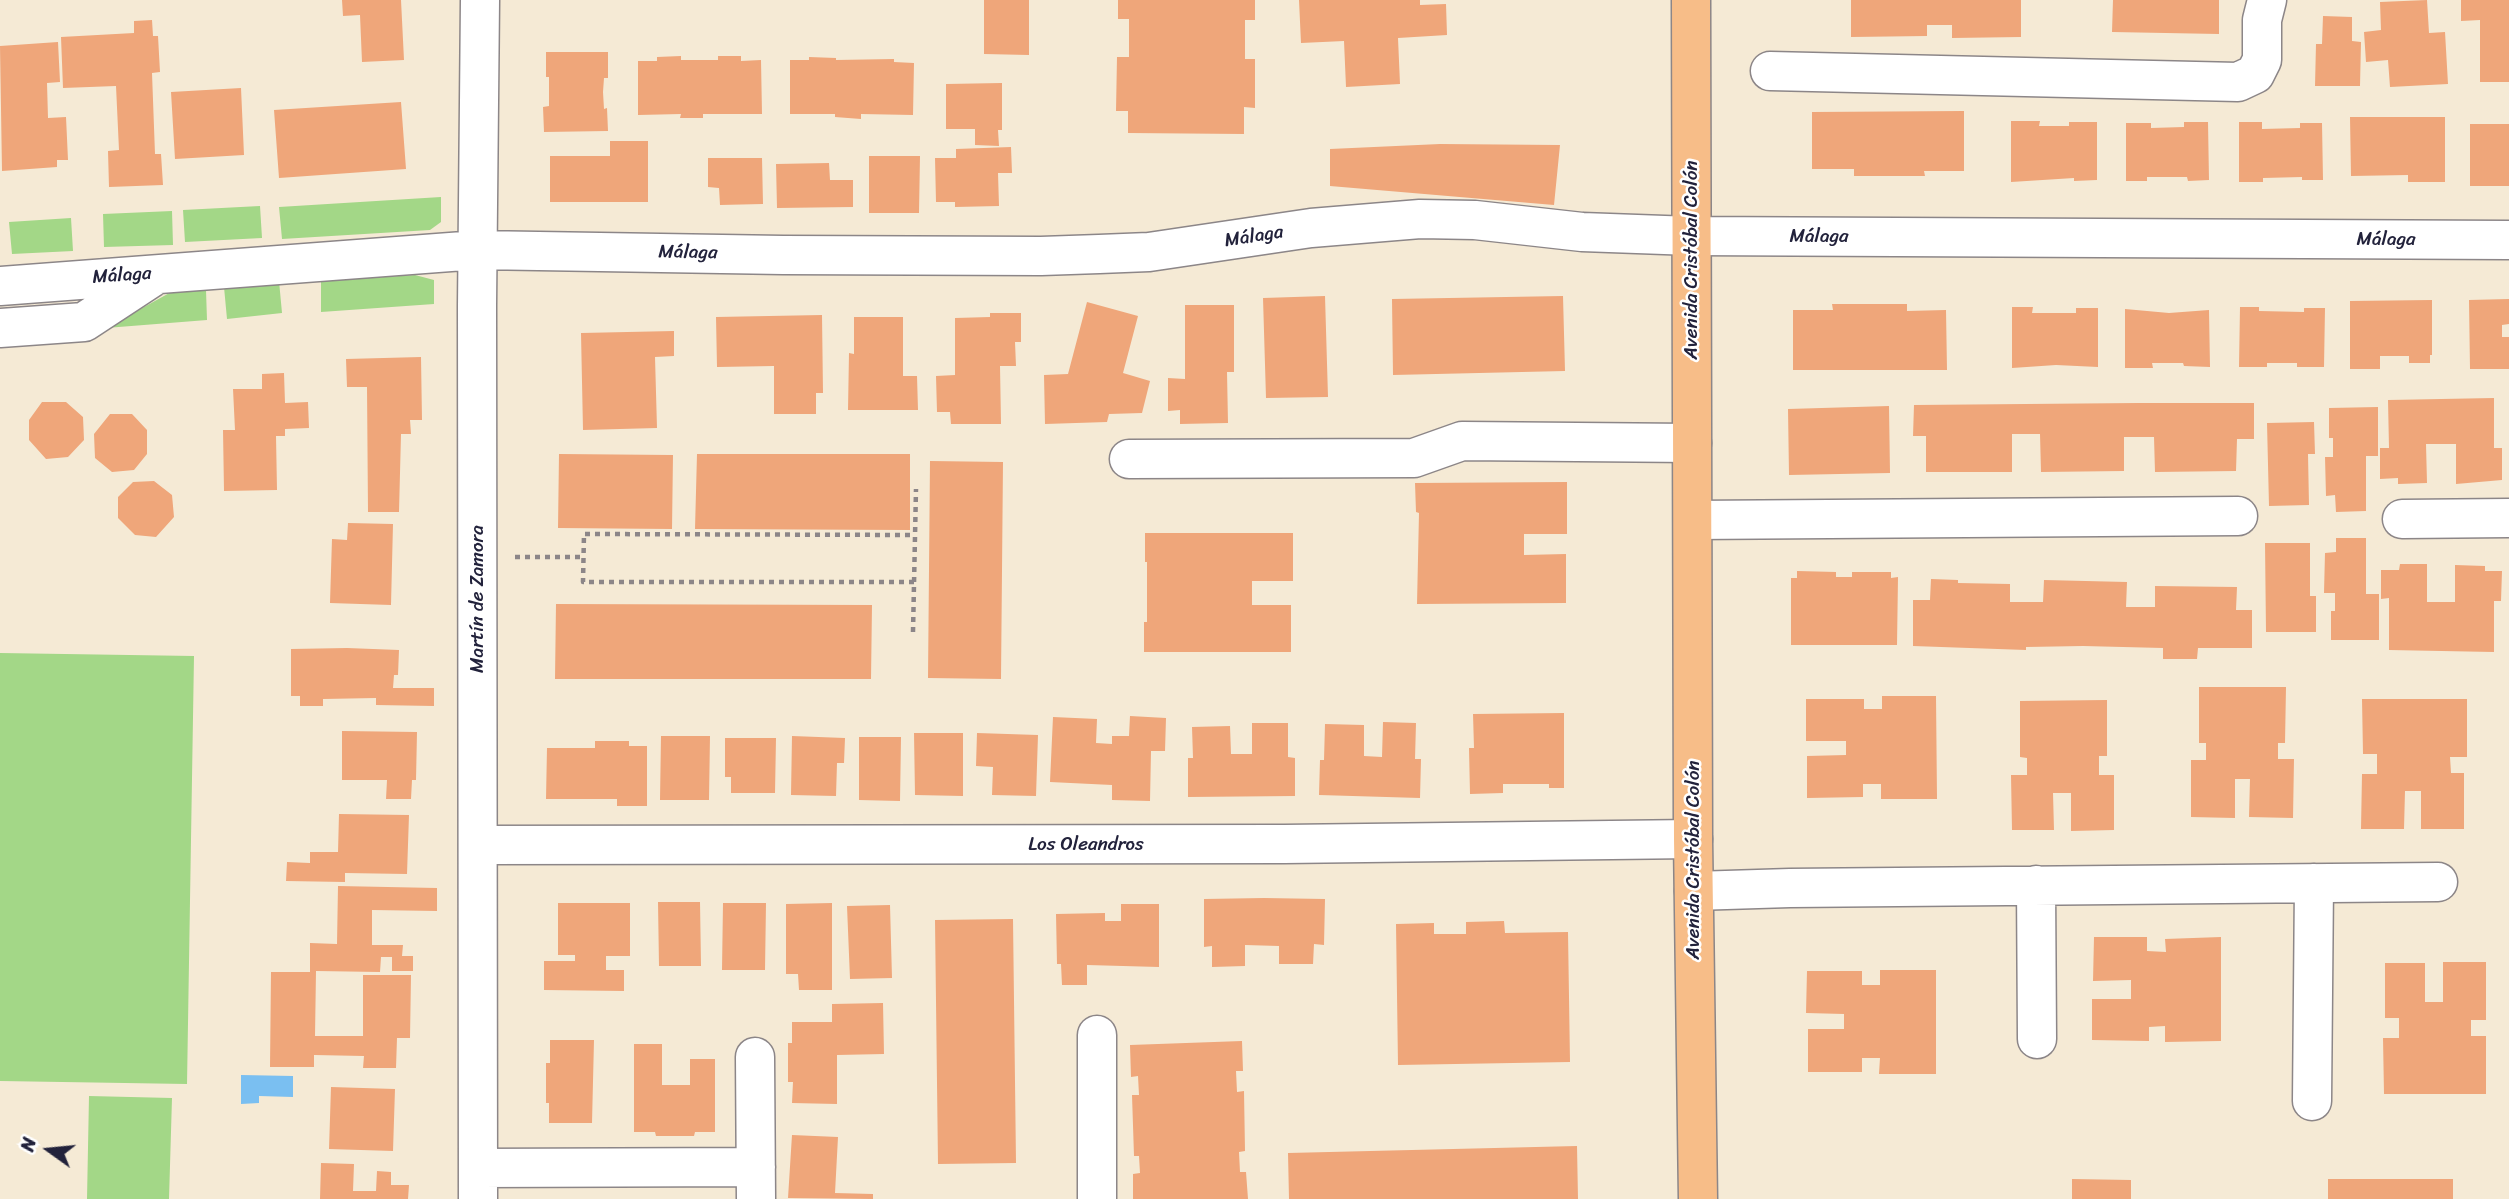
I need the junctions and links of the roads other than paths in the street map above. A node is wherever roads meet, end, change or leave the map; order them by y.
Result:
1 (480, 0) edge
2 (1691, 0) edge
3 (2267, 0) edge
4 (1770, 71) dead end
5 (1692, 236) junction
6 (2509, 240) edge
7 (477, 250) junction
8 (159, 273) junction
9 (0, 285) edge
10 (0, 328) edge
11 (1692, 443) junction
12 (1129, 459) dead end
13 (2238, 516) dead end
14 (2509, 518) edge
15 (2402, 519) dead end
16 (1693, 520) junction
17 (1693, 839) junction
18 (479, 845) junction
19 (2438, 882) dead end
20 (2314, 883) junction
21 (2035, 885) junction
22 (1694, 891) junction
23 (1097, 1035) dead end
24 (2037, 1039) dead end
25 (755, 1057) dead end
26 (2312, 1101) dead end
27 (478, 1183) edge
28 (756, 1183) edge
29 (1097, 1199) edge
30 (1698, 1199) edge

1 - 7 street, Martín de Zamora
2 - 5 main road, Avenida Cristóbal Colón
3 - 4 street
5 - 6 street, Málaga
5 - 7 street, Málaga
5 - 11 main road, Avenida Cristóbal Colón
7 - 8 street, Málaga
7 - 18 street, Martín de Zamora
8 - 9 street, Málaga
8 - 10 street
11 - 12 street
11 - 16 main road, Avenida Cristóbal Colón
13 - 16 street
14 - 15 street
16 - 17 main road, Avenida Cristóbal Colón
17 - 18 street, Los Oleandros
17 - 22 main road, Avenida Cristóbal Colón
18 - 27 street, Martín de Zamora
19 - 20 street
20 - 21 street
20 - 26 street
21 - 22 street
21 - 24 street
22 - 30 main road, Avenida Cristóbal Colón
23 - 29 street
25 - 28 street
27 - 28 street

